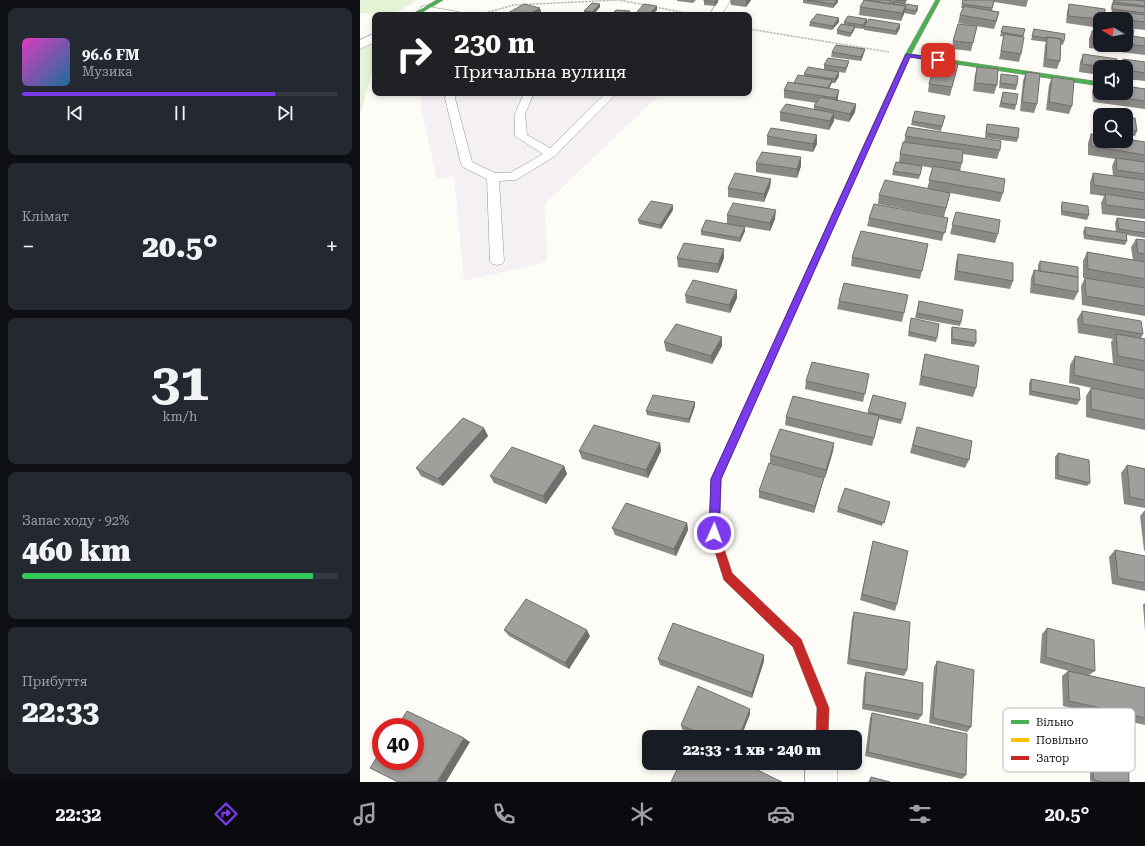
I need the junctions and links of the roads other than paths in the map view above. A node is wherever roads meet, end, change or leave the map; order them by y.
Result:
1 (441, 0) edge
2 (725, 0) edge
3 (938, 0) edge
4 (424, 10) junction
5 (420, 12) edge
6 (438, 12) edge
7 (717, 12) edge
8 (372, 39) edge
9 (360, 45) edge
10 (908, 55) junction
11 (1093, 83) edge
12 (451, 96) edge
13 (528, 96) edge
14 (609, 96) edge
15 (551, 154) junction
16 (493, 177) junction
17 (497, 261) dead end
18 (822, 730) edge
19 (821, 770) edge
20 (820, 782) edge

1 - 4 street
2 - 7 street
3 - 10 street
4 - 5 street
4 - 6 lane
8 - 9 street
10 - 11 street
10 - 18 street
12 - 16 lane
13 - 15 lane
14 - 15 lane
15 - 16 lane
16 - 17 lane
19 - 20 street

